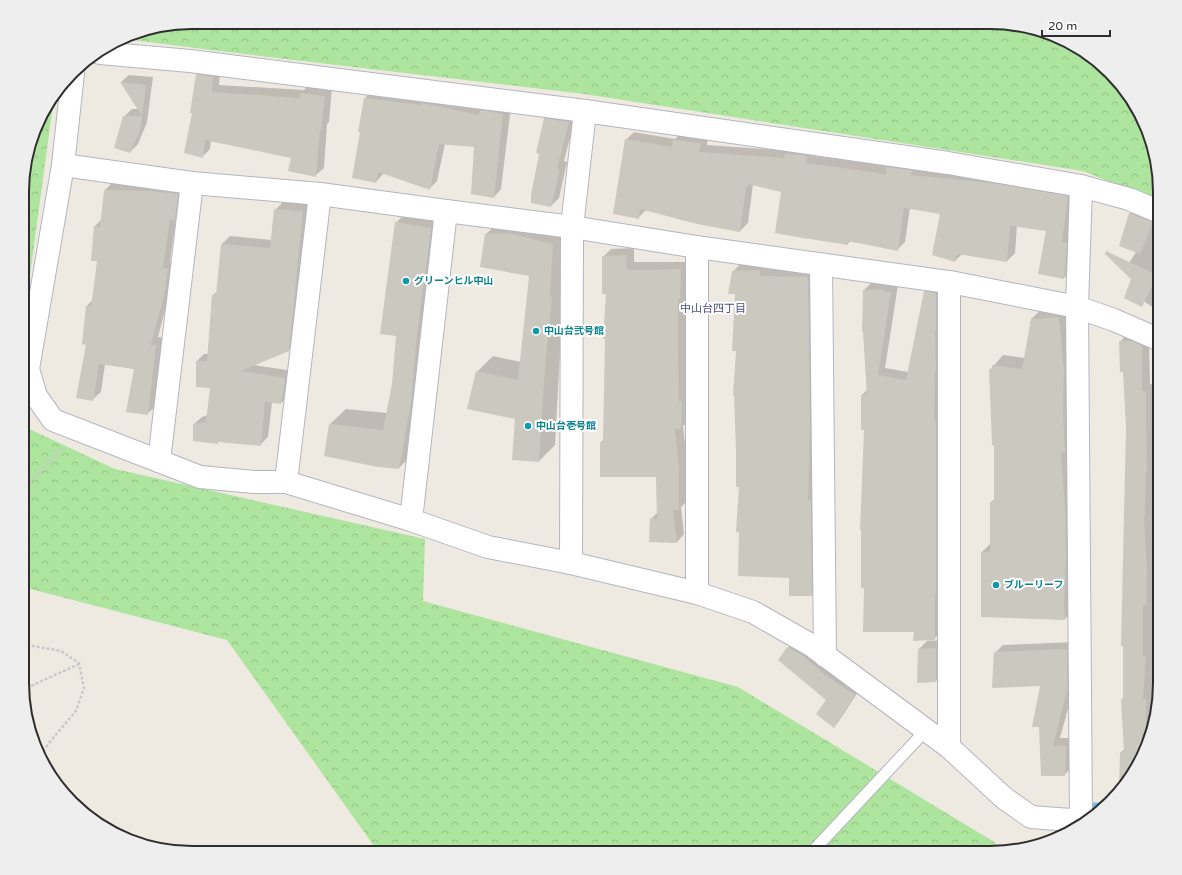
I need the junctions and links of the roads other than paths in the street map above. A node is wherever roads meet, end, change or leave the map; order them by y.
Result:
1 (107, 54) edge
2 (72, 83) edge
3 (585, 111) junction
4 (63, 165) junction
5 (192, 183) junction
6 (1081, 186) junction
7 (320, 194) junction
8 (1153, 209) edge
9 (446, 212) junction
10 (572, 227) junction
11 (697, 247) junction
12 (821, 264) junction
13 (949, 282) junction
14 (1077, 307) junction
15 (1153, 337) edge
16 (29, 346) edge
17 (29, 378) edge
18 (159, 461) junction
19 (286, 482) junction
20 (411, 520) junction
21 (571, 563) junction
22 (698, 593) junction
23 (825, 656) junction
24 (926, 730) junction
25 (949, 747) junction
26 (1082, 817) edge
27 (1075, 821) edge
28 (818, 846) edge

1 - 3 street
2 - 4 street
3 - 6 street
3 - 10 street
4 - 5 street
4 - 16 street
5 - 7 street
5 - 18 street
6 - 8 street
6 - 14 street
7 - 9 street
7 - 19 street
9 - 10 street
9 - 20 street
10 - 11 street
10 - 21 street
11 - 12 street
11 - 22 street
12 - 13 street
12 - 23 street
13 - 14 street
13 - 25 street
14 - 15 street
14 - 26 street
17 - 18 street
18 - 19 street
19 - 20 street
20 - 21 street
21 - 22 street
22 - 23 street
23 - 24 street
24 - 25 street
24 - 28 lane
25 - 27 street

